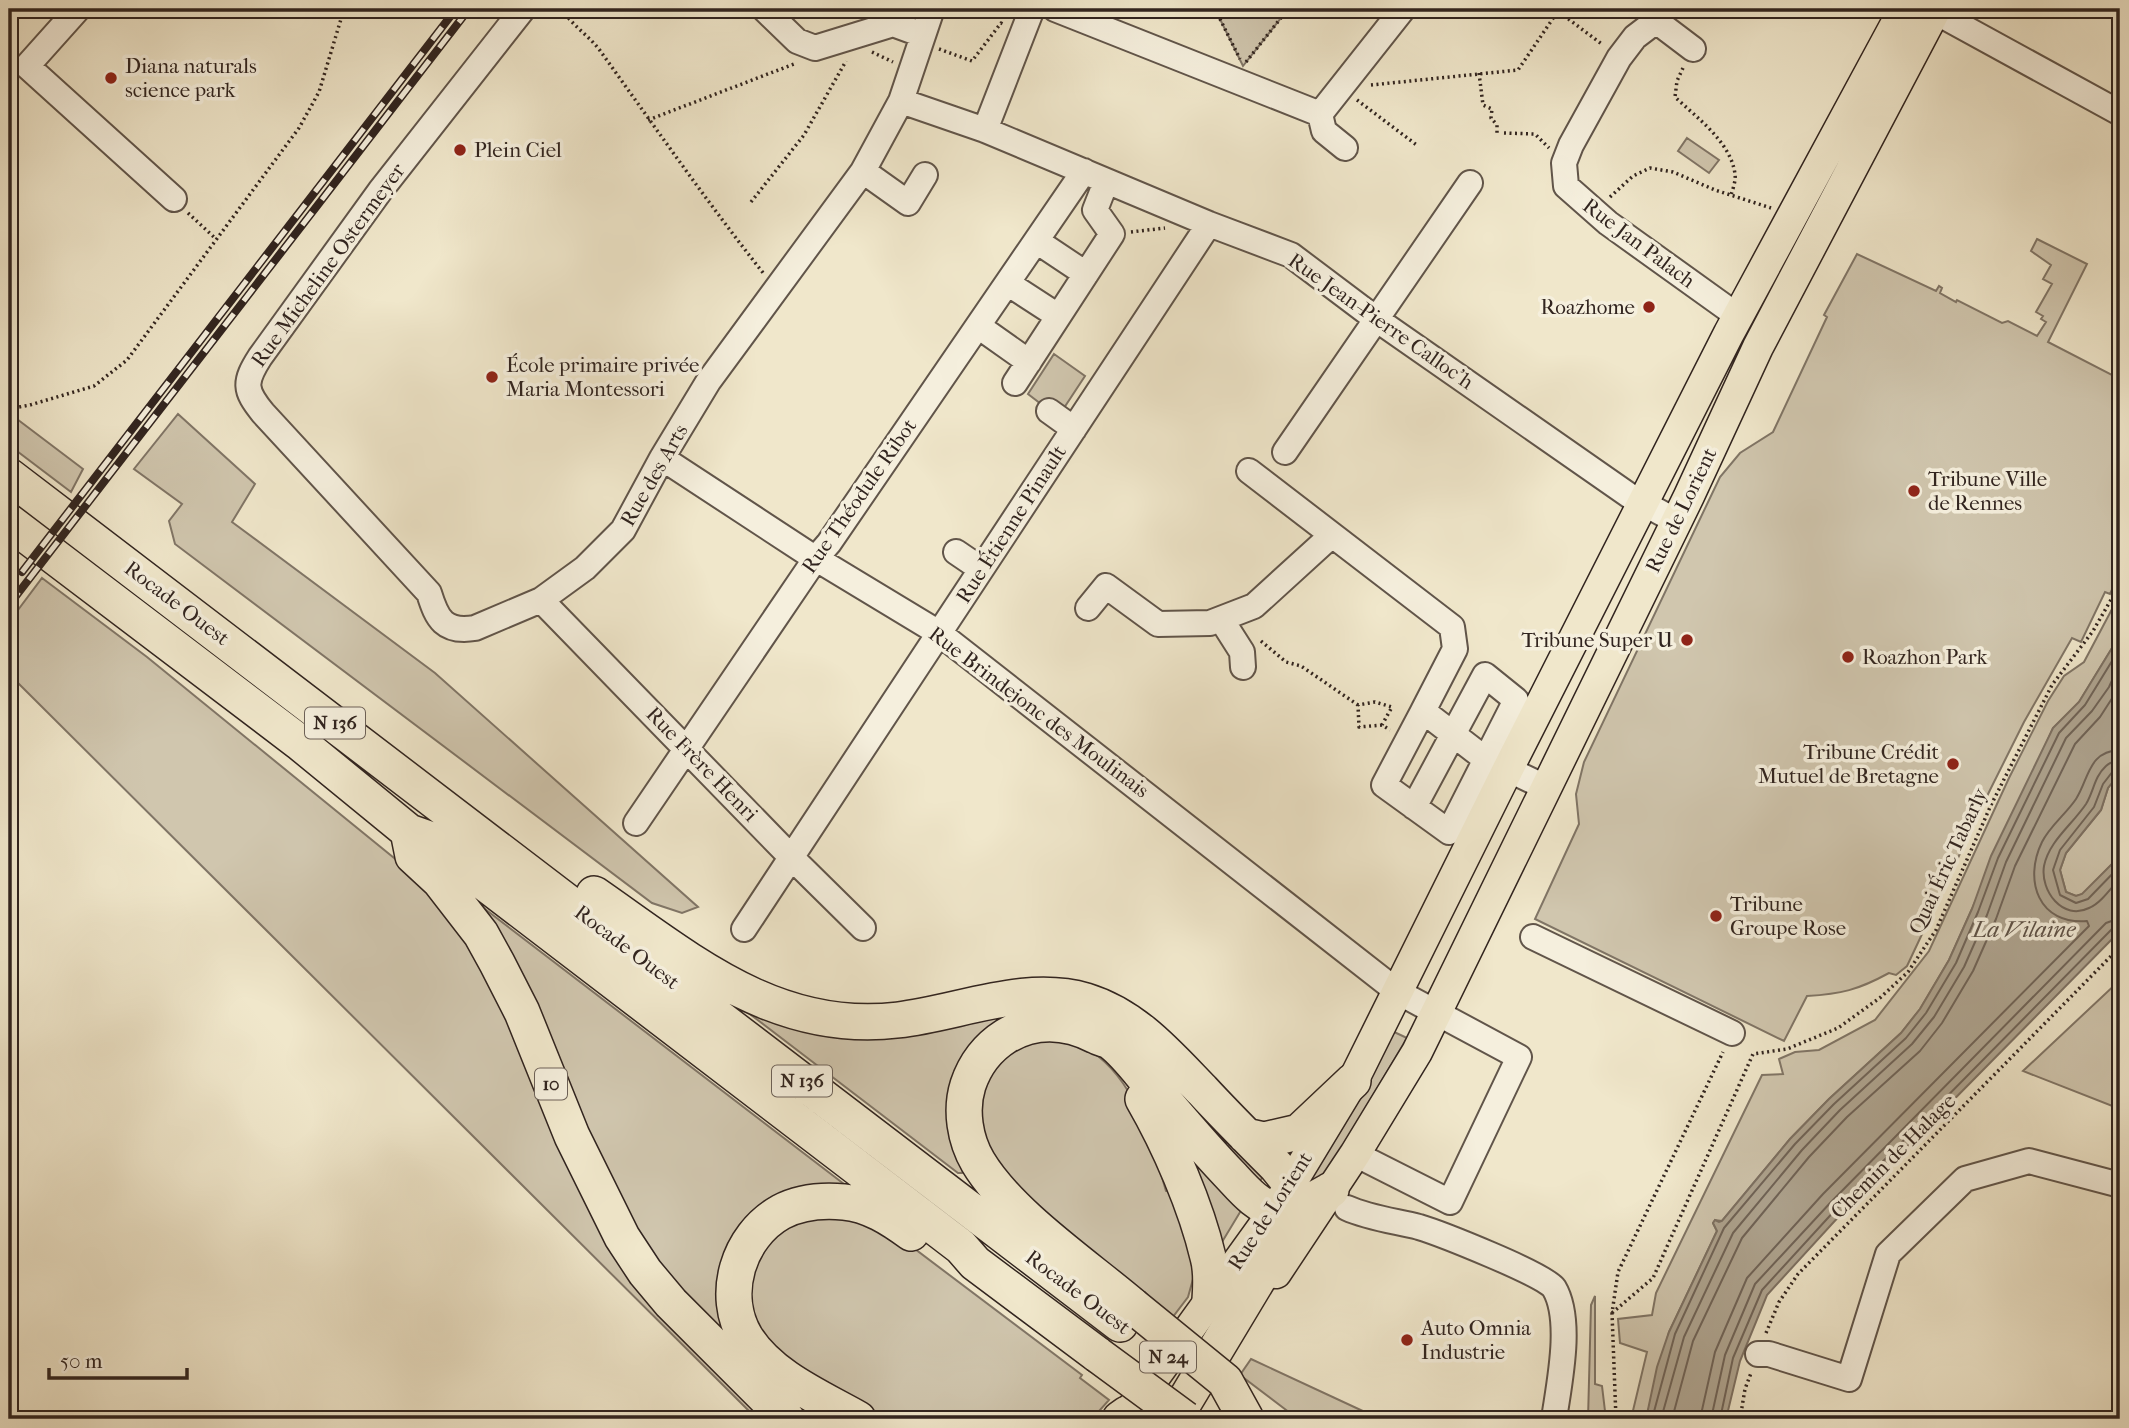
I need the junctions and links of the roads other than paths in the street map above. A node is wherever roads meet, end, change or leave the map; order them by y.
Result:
1 (78, 9) edge
2 (523, 9) edge
3 (764, 9) edge
4 (932, 9) edge
5 (1032, 9) edge
6 (1055, 9) edge
7 (1904, 9) edge
8 (1398, 10) edge
9 (1934, 10) edge
10 (922, 38) junction
11 (1693, 49) road end
12 (18, 59) edge
13 (901, 101) junction
14 (2120, 113) edge
15 (1320, 114) junction
16 (985, 130) junction
17 (1345, 148) dead end
18 (863, 171) junction
19 (925, 175) dead end
20 (1095, 176) junction
21 (1470, 183) dead end
22 (174, 199) road end
23 (1209, 224) junction
24 (1047, 248) dead end
25 (1086, 274) junction
26 (1018, 290) dead end
27 (1058, 316) junction
28 (1739, 317) junction
29 (1376, 319) junction
30 (988, 333) dead end
31 (1029, 362) junction
32 (1015, 383) dead end
33 (1049, 411) dead end
34 (1073, 429) junction
35 (1285, 452) dead end
36 (662, 458) junction
37 (1249, 471) dead end
38 (9, 476) edge
39 (1643, 504) junction
40 (1676, 521) junction
41 (9, 522) edge
42 (1332, 535) junction
43 (956, 552) dead end
44 (816, 558) junction
45 (981, 569) junction
46 (541, 600) junction
47 (1088, 608) dead end
48 (1226, 617) junction
49 (475, 628) joint
50 (939, 633) junction
51 (1243, 667) dead end
52 (1423, 711) junction
53 (1453, 734) junction
54 (687, 747) junction
55 (1496, 764) junction
56 (1545, 787) junction
57 (1414, 807) junction
58 (636, 823) dead end
59 (409, 832) junction
60 (483, 837) junction
61 (791, 858) junction
62 (863, 928) dead end
63 (744, 929) dead end
64 (1533, 937) dead end
65 (1398, 992) junction
66 (1436, 1013) junction
67 (1732, 1033) road end
68 (1098, 1038) junction
69 (1353, 1081) junction
70 (1246, 1136) junction
71 (1355, 1154) junction
72 (2120, 1185) edge
73 (1339, 1199) junction
74 (1285, 1200) junction
75 (975, 1263) junction
76 (1210, 1300) junction
77 (1126, 1315) junction
78 (1758, 1354) road end
79 (1124, 1418) edge
80 (787, 1419) edge
81 (858, 1419) edge
82 (1174, 1419) edge
83 (1185, 1419) edge
84 (1245, 1419) edge
85 (1555, 1419) edge

1 - 12 street
2 - 49 street, Rue Micheline Ostermeyer
3 - 10 street
4 - 10 street, Rue des Arts
5 - 16 street
6 - 15 street
7 - 28 main road, Rue de Lorient
8 - 15 street
9 - 14 street
9 - 40 main road, Rue de Lorient
10 - 13 street, Rue des Arts
11 - 28 street, Rue Jan Palach
12 - 22 street
13 - 16 street, Rue Jean-Pierre Calloc'h
13 - 18 street, Rue des Arts
15 - 17 street
16 - 20 street, Rue Jean-Pierre Calloc'h
18 - 19 street
18 - 36 street, Rue des Arts
20 - 23 street, Rue Jean-Pierre Calloc'h
20 - 25 street
20 - 44 street, Rue Théodule Ribot
21 - 29 street
23 - 29 street, Rue Jean-Pierre Calloc'h
23 - 34 street, Rue Étienne Pinault
24 - 25 street
25 - 27 street
26 - 27 street
27 - 31 street
28 - 39 main road, Rue de Lorient
29 - 35 street
29 - 39 street, Rue Jean-Pierre Calloc'h
30 - 31 street
31 - 32 street
33 - 34 street
34 - 45 street, Rue Étienne Pinault
36 - 44 street, Rue Brindejonc des Moulinais
36 - 46 street, Rue des Arts
37 - 42 street
38 - 60 highway, Rocade Ouest / N 136
39 - 40 street, Rue Jean-Pierre Calloc'h
39 - 55 main road, Rue de Lorient
40 - 56 main road, Rue de Lorient
41 - 59 highway, Rocade Ouest / N 136
42 - 48 street
42 - 52 street
43 - 45 street
44 - 50 street, Rue Brindejonc des Moulinais
44 - 54 street, Rue Théodule Ribot
45 - 50 street, Rue Étienne Pinault
46 - 49 street, Rue des Arts
46 - 54 street, Rue Frère Henri
47 - 48 street
48 - 51 street
50 - 61 street, Rue Étienne Pinault
50 - 65 street, Rue Brindejonc des Moulinais
52 - 53 street
52 - 57 street
53 - 55 street
53 - 55 street
53 - 57 street
54 - 58 street, Rue Théodule Ribot
54 - 61 street, Rue Frère Henri
55 - 56 street
55 - 57 street
55 - 65 main road, Rue de Lorient
56 - 66 main road, Rue de Lorient
59 - 75 highway, Rocade Ouest / N 136
59 - 80 highway, 10
60 - 70 highway
60 - 77 highway, Rocade Ouest / N 136
61 - 62 street, Rue Frère Henri
61 - 63 street, Rue Étienne Pinault
64 - 67 street
65 - 66 street
65 - 69 main road, Rue de Lorient
66 - 71 main road, Rue de Lorient
66 - 71 street
68 - 74 highway
68 - 76 highway
68 - 77 highway
69 - 70 highway
69 - 74 main road, Rue de Lorient
70 - 74 highway
71 - 73 main road, Rue de Lorient
72 - 78 street
73 - 74 highway
73 - 82 main road, Rue de Lorient
73 - 85 street
74 - 76 main road, Rue de Lorient
74 - 82 highway
75 - 81 highway
75 - 83 highway, Rocade Ouest / N 136, bridge
76 - 79 main road, Rue de Lorient / N 24
77 - 84 highway, bridge

